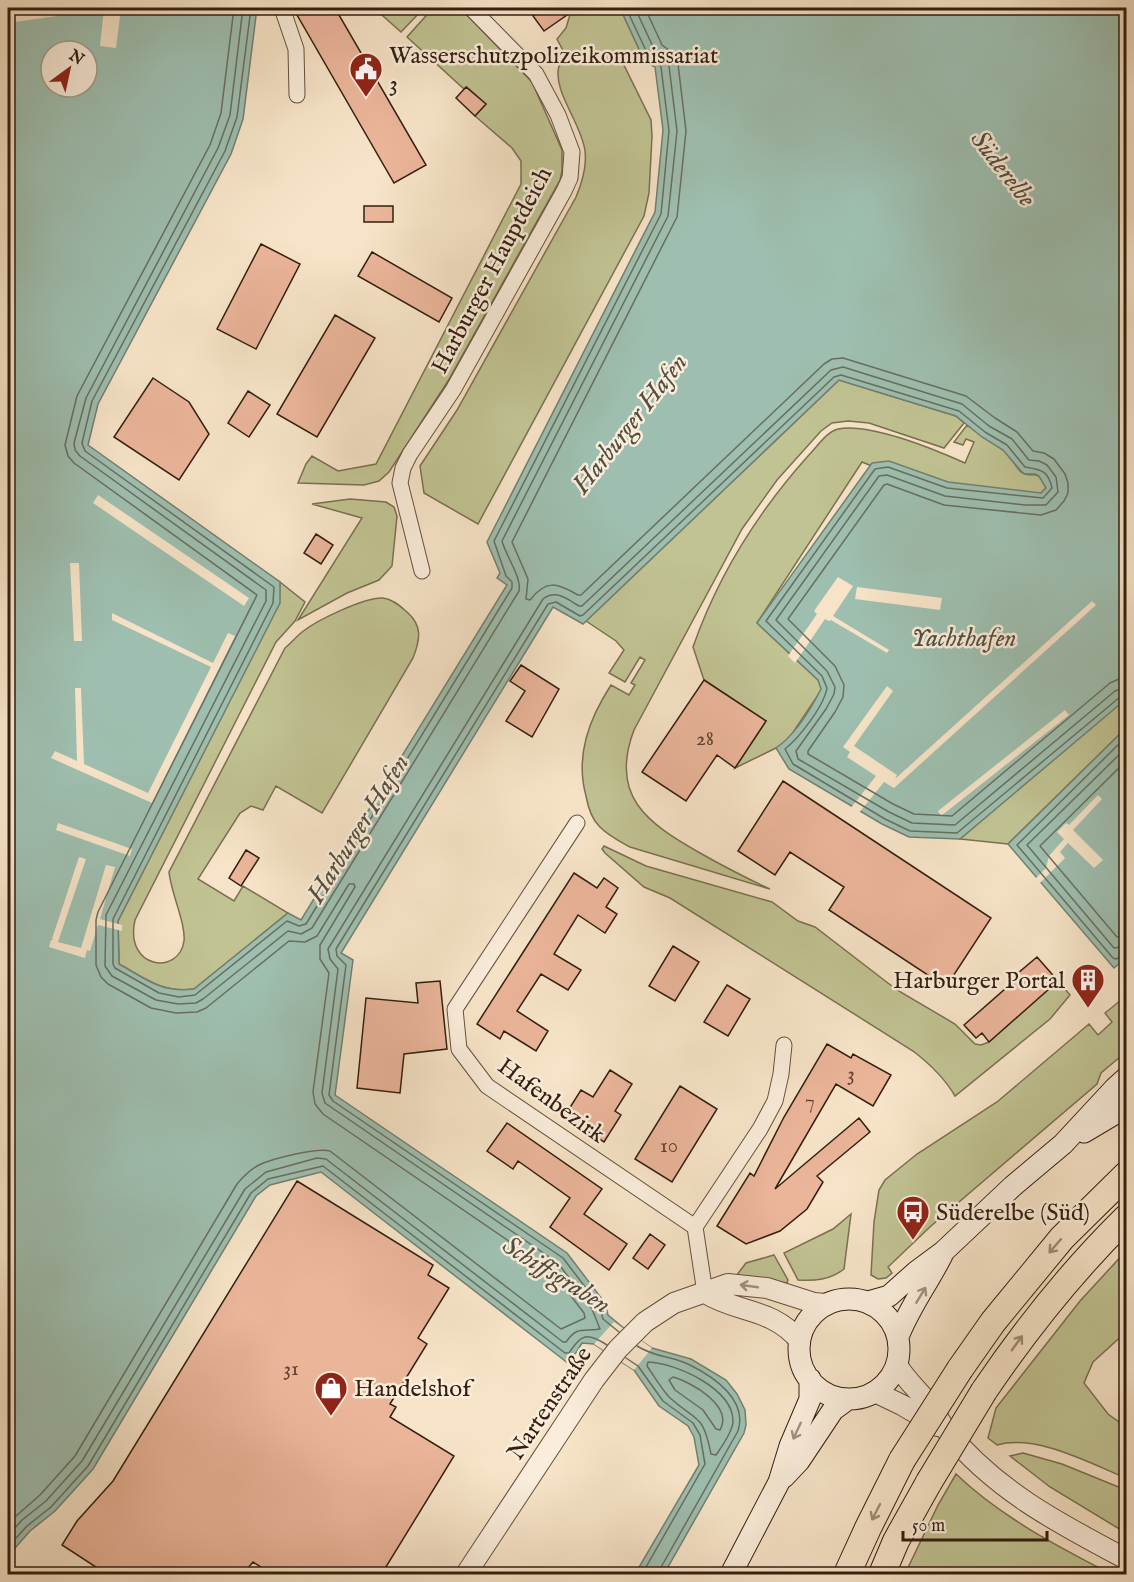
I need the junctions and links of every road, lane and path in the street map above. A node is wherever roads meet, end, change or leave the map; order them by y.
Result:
1 (282, 8) edge
2 (471, 8) edge
3 (297, 95) dead end
4 (422, 571) dead end
5 (577, 823) dead end
6 (784, 1045) dead end
7 (1121, 1083) edge
8 (1126, 1107) edge
9 (1062, 1144) junction
10 (1126, 1175) edge
11 (1126, 1218) edge
12 (695, 1227) junction
13 (943, 1252) junction
14 (705, 1293) junction
15 (868, 1302) junction
16 (826, 1304) junction
17 (898, 1337) junction
18 (800, 1341) junction
19 (897, 1365) junction
20 (810, 1379) junction
21 (875, 1392) junction
22 (848, 1399) junction
23 (946, 1431) junction
24 (779, 1482) junction
25 (1126, 1559) edge
26 (466, 1575) edge
27 (731, 1575) edge
28 (847, 1575) edge
29 (882, 1575) edge

1 - 3 street
2 - 4 street, Harburger Hauptdeich
5 - 12 street, Hafenbezirk
6 - 12 street
7 - 9 main road
8 - 9 main road
9 - 13 main road
10 -> 28 highway, bridge
29 -> 11 highway, bridge
12 - 14 street
13 - 15 main road
17 -> 13 main road
16 -> 14 street, Nartenstraße
14 - 18 street
14 - 26 street, Nartenstraße
15 - 16 main road
15 - 17 main road
16 - 18 main road
17 - 19 main road
18 - 20 main road
19 - 21 main road
19 - 23 street
20 - 22 main road
20 -> 24 main road
21 - 22 main road
21 - 23 street
22 - 24 main road
23 - 25 street
24 - 27 main road

